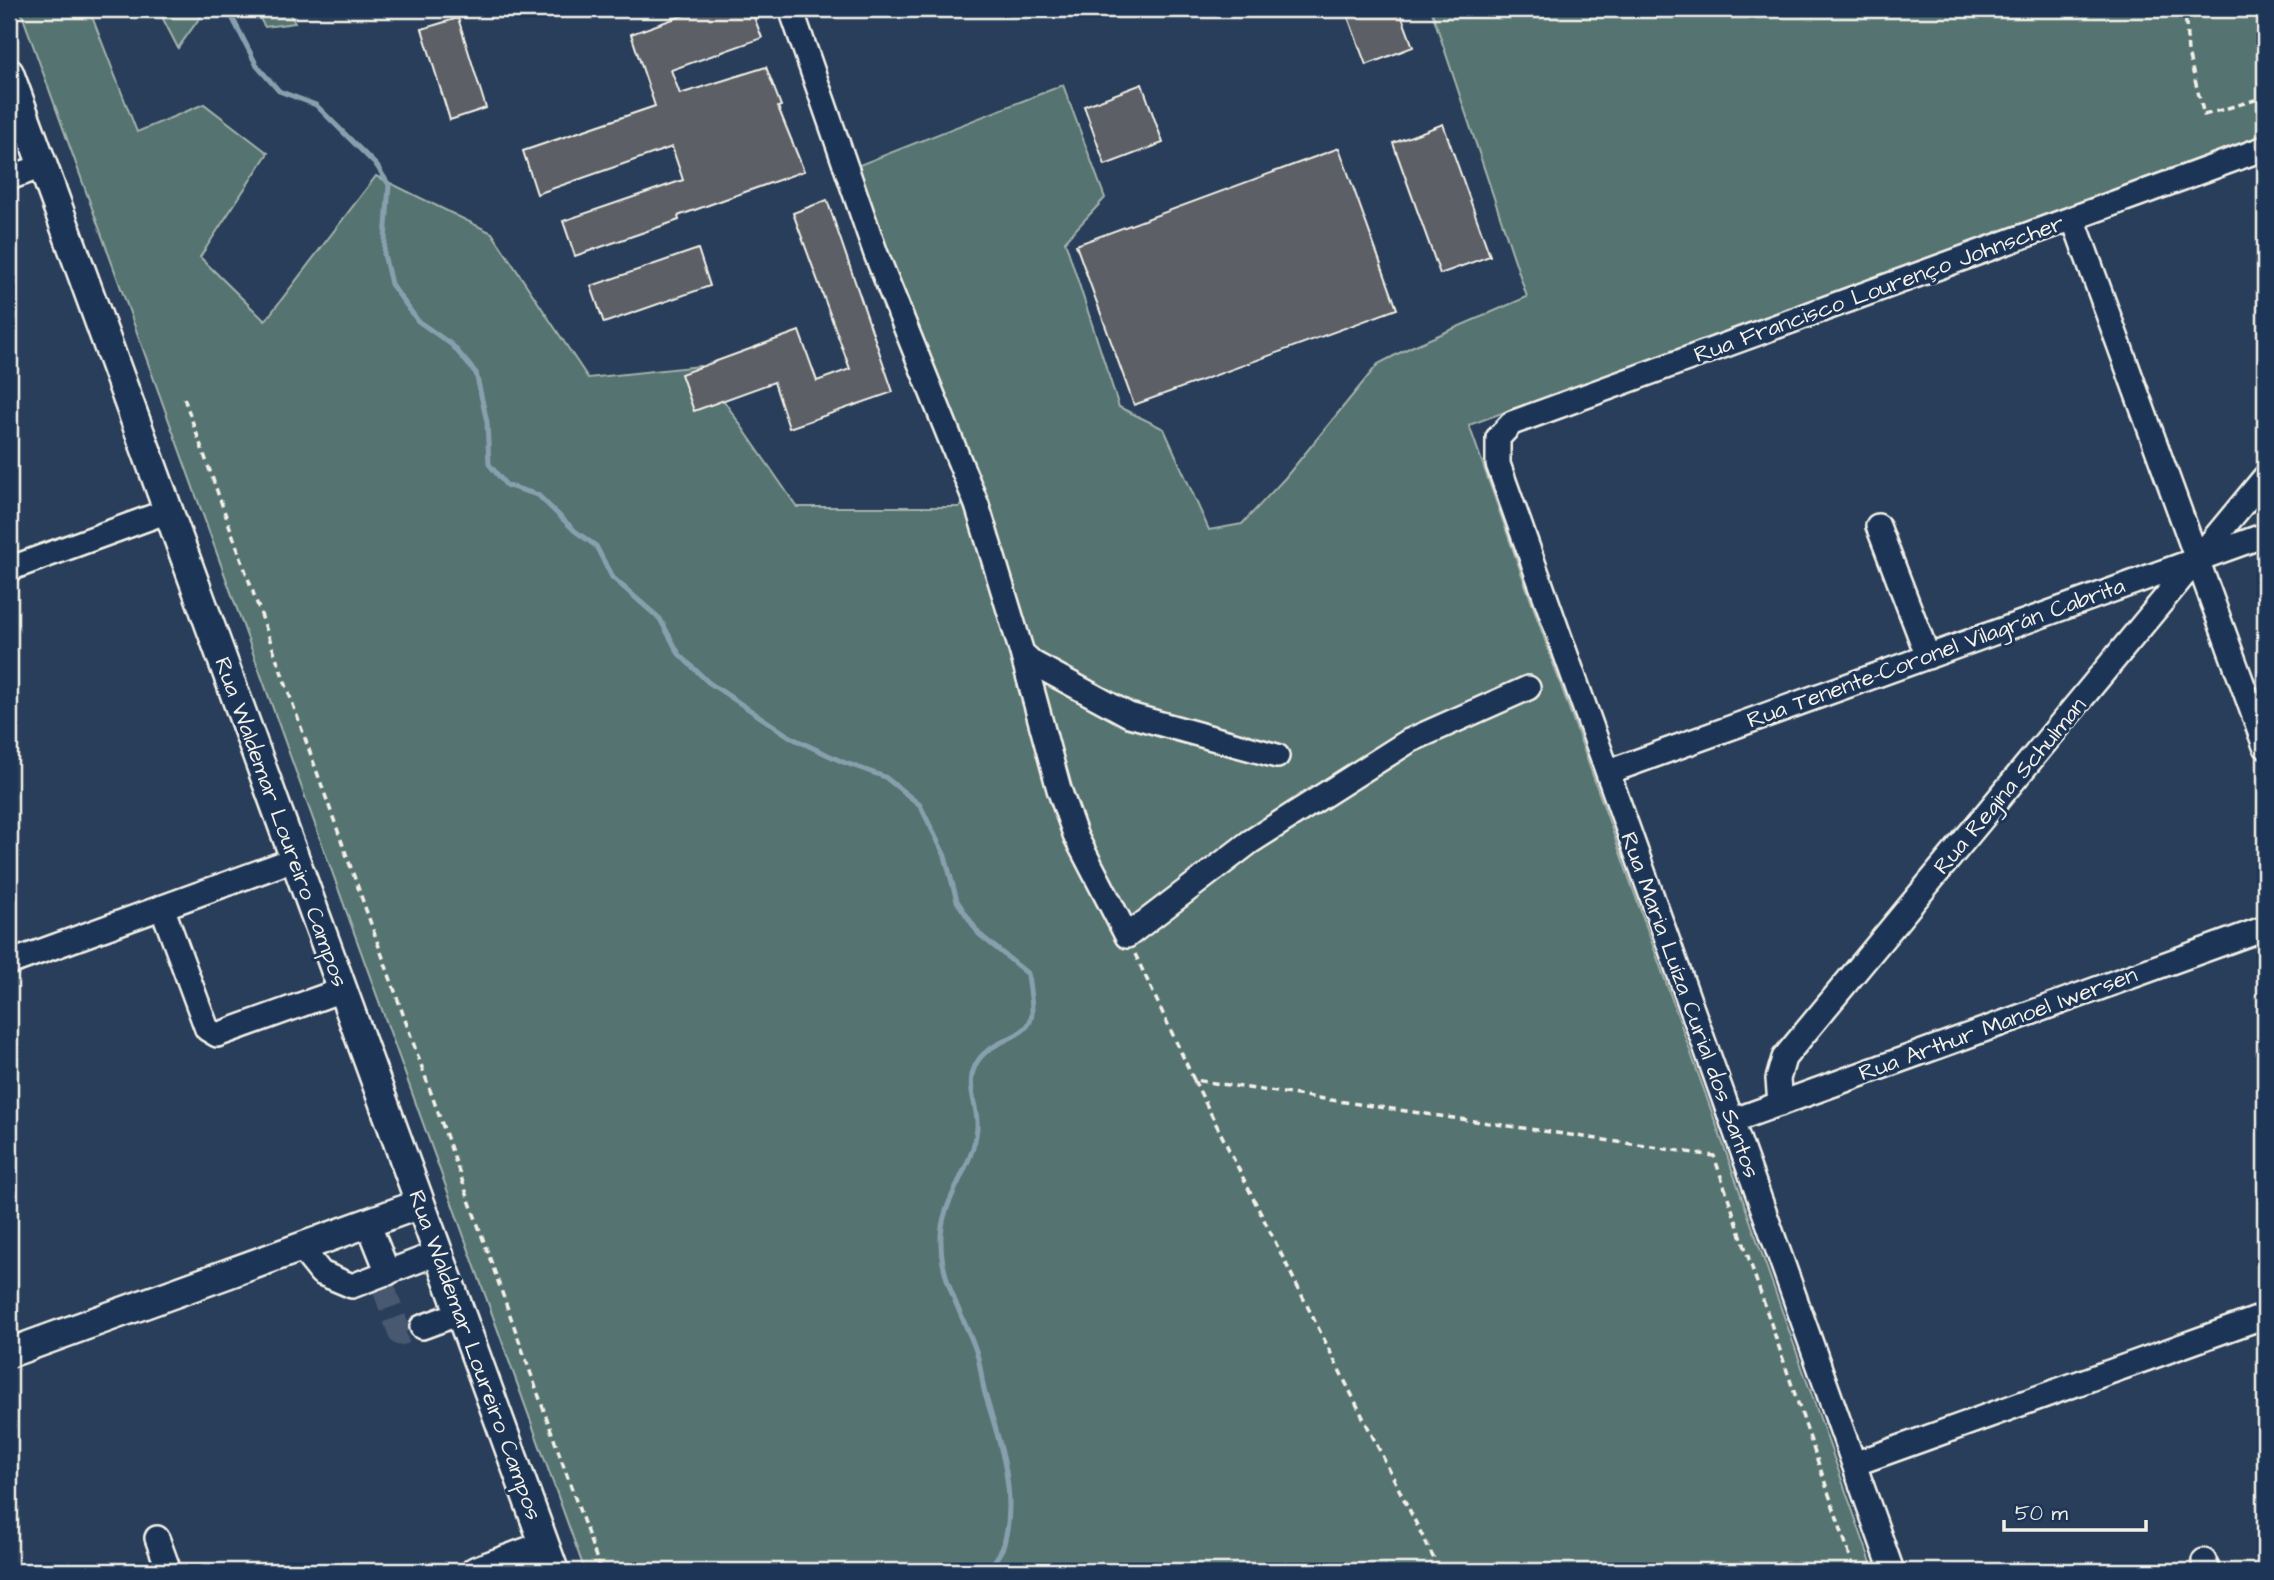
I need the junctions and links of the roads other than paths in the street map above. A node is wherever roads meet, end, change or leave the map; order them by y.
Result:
1 (791, 9) edge
2 (9, 73) edge
3 (2265, 148) edge
4 (43, 166) junction
5 (9, 178) edge
6 (2073, 218) junction
7 (1498, 438) joint
8 (2265, 477) edge
9 (168, 511) junction
10 (1878, 526) dead end
11 (2265, 535) edge
12 (2198, 559) junction
13 (9, 569) edge
14 (1022, 653) junction
15 (1928, 657) junction
16 (1528, 688) dead end
17 (2265, 746) edge
18 (1278, 756) dead end
19 (1608, 772) junction
20 (295, 859) junction
21 (162, 907) junction
22 (2265, 928) edge
23 (9, 963) edge
24 (342, 990) junction
25 (1780, 1104) junction
26 (1732, 1121) junction
27 (420, 1204) junction
28 (368, 1223) junction
29 (301, 1248) junction
30 (438, 1253) junction
31 (384, 1279) junction
32 (460, 1313) junction
33 (2265, 1316) edge
34 (422, 1327) tunnel mouth
35 (9, 1353) edge
36 (1854, 1464) junction
37 (157, 1538) dead end
38 (549, 1559) edge
39 (169, 1571) edge
40 (476, 1571) edge
41 (1892, 1571) edge

1 - 14 street
2 - 4 main road, Rua Waldemar Loureiro Campos
3 - 6 street, Rua Francisco Lourenço Johnscher
4 - 5 street
4 - 9 main road, Rua Waldemar Loureiro Campos
6 - 7 street, Rua Francisco Lourenço Johnscher
6 - 12 street
7 - 19 street, Rua Maria Luíza Curial dos Santos
8 - 12 street, Rua Regina Schulman
9 - 13 street
9 - 20 main road, Rua Waldemar Loureiro Campos
10 - 15 street
11 - 12 street, Rua Tenente-Coronel Vilagrán Cabrita
12 - 15 street, Rua Tenente-Coronel Vilagrán Cabrita
12 - 17 street
12 - 25 street, Rua Regina Schulman
14 - 16 street
14 - 18 street
15 - 19 street, Rua Tenente-Coronel Vilagrán Cabrita
19 - 26 street, Rua Maria Luíza Curial dos Santos
20 - 21 street
20 - 24 main road, Rua Waldemar Loureiro Campos
21 - 23 street
21 - 24 street
22 - 25 street, Rua Arthur Manoel Iwersen
24 - 27 main road, Rua Waldemar Loureiro Campos
25 - 26 street, Rua Arthur Manoel Iwersen
26 - 36 street, Rua Maria Luíza Curial dos Santos
27 - 28 main road
27 - 30 main road, Rua Waldemar Loureiro Campos
28 - 29 main road
28 - 31 street
29 - 31 street
29 - 35 main road
30 - 31 street
30 - 32 main road, Rua Waldemar Loureiro Campos
32 - 34 street
32 - 38 main road, Rua Waldemar Loureiro Campos
33 - 36 street
36 - 41 street, Rua Maria Luíza Curial dos Santos
37 - 39 street
38 - 40 main road

